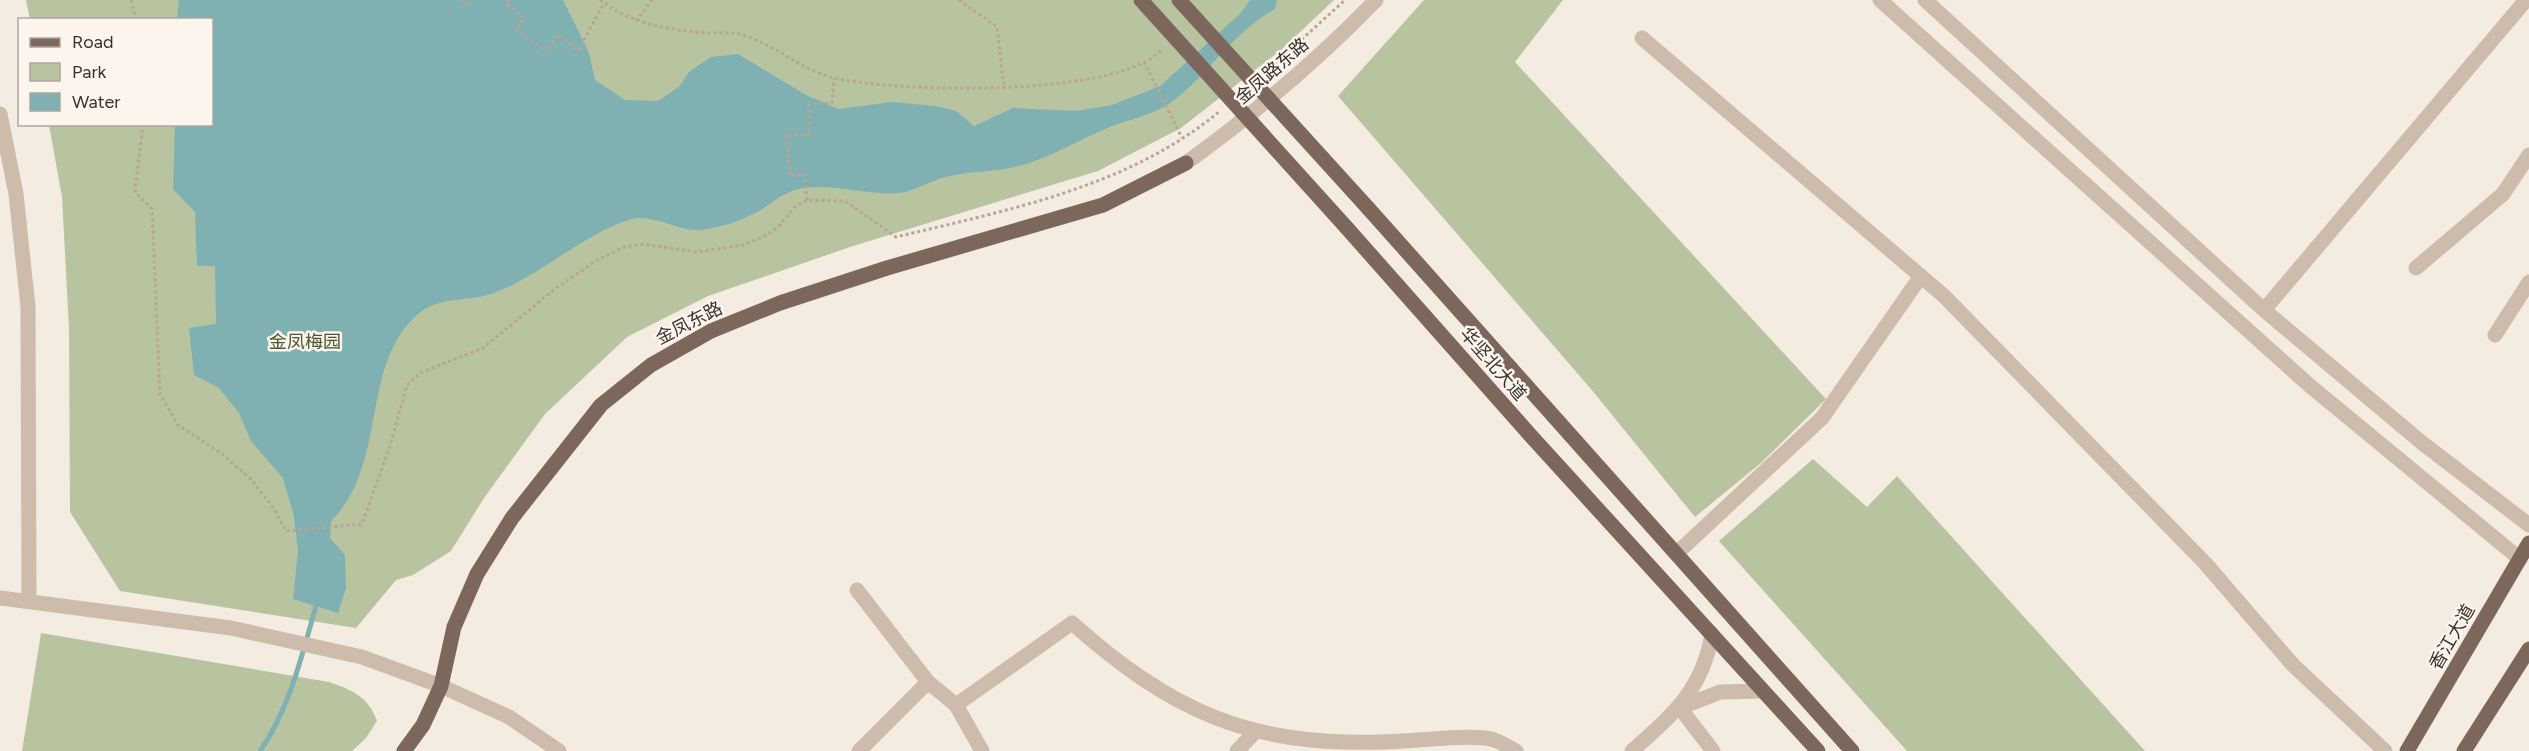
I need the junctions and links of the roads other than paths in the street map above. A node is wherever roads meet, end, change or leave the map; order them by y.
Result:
1 (1140, 0) edge
2 (1179, 0) edge
3 (1376, 0) edge
4 (1880, 0) edge
5 (1925, 0) edge
6 (2526, 0) edge
7 (1642, 38) dead end
8 (0, 114) edge
9 (2529, 155) edge
10 (1186, 163) joint
11 (0, 184) edge
12 (16, 194) junction
13 (2416, 268) dead end
14 (1921, 276) junction
15 (2529, 282) edge
16 (2264, 310) junction
17 (2495, 335) dead end
18 (2529, 525) edge
19 (2529, 543) edge
20 (1677, 553) junction
21 (2520, 560) junction
22 (856, 590) dead end
23 (0, 598) edge
24 (29, 601) junction
25 (1712, 634) junction
26 (2529, 648) edge
27 (928, 682) junction
28 (441, 686) junction
29 (1763, 692) junction
30 (956, 705) junction
31 (1680, 708) junction
32 (1256, 731) junction
33 (1335, 747) edge
34 (404, 751) edge
35 (559, 751) edge
36 (859, 751) edge
37 (982, 751) edge
38 (1237, 751) edge
39 (1516, 751) edge
40 (1632, 751) edge
41 (1713, 751) edge
42 (1818, 751) edge
43 (1852, 751) edge
44 (2385, 751) edge
45 (2408, 751) edge
46 (2464, 751) edge

1 - 25 main road, 华坚北大道, bridge
2 - 20 main road, 华坚北大道, bridge
3 - 10 street, 金凤路东路
4 - 21 street
5 - 16 street
6 - 16 street
7 - 14 street
8 - 12 street
9 - 13 street
10 - 28 main road, 金凤东路
11 - 12 street
12 - 24 street
14 - 20 street
14 - 44 street
15 - 17 street
16 - 18 street
19 - 21 main road, 香江大道
20 - 43 main road, 华坚北大道
21 - 45 main road, 香江大道
22 - 27 street
23 - 24 street
24 - 28 street
25 - 29 main road, 华坚北大道
25 - 31 street
26 - 46 main road
27 - 30 street
27 - 36 street
28 - 34 main road, 金凤东路
28 - 35 street
29 - 31 street
29 - 42 main road, 华坚北大道
30 - 32 street
30 - 37 street
31 - 40 street
31 - 41 street
32 - 33 street
32 - 38 street
33 - 39 street

